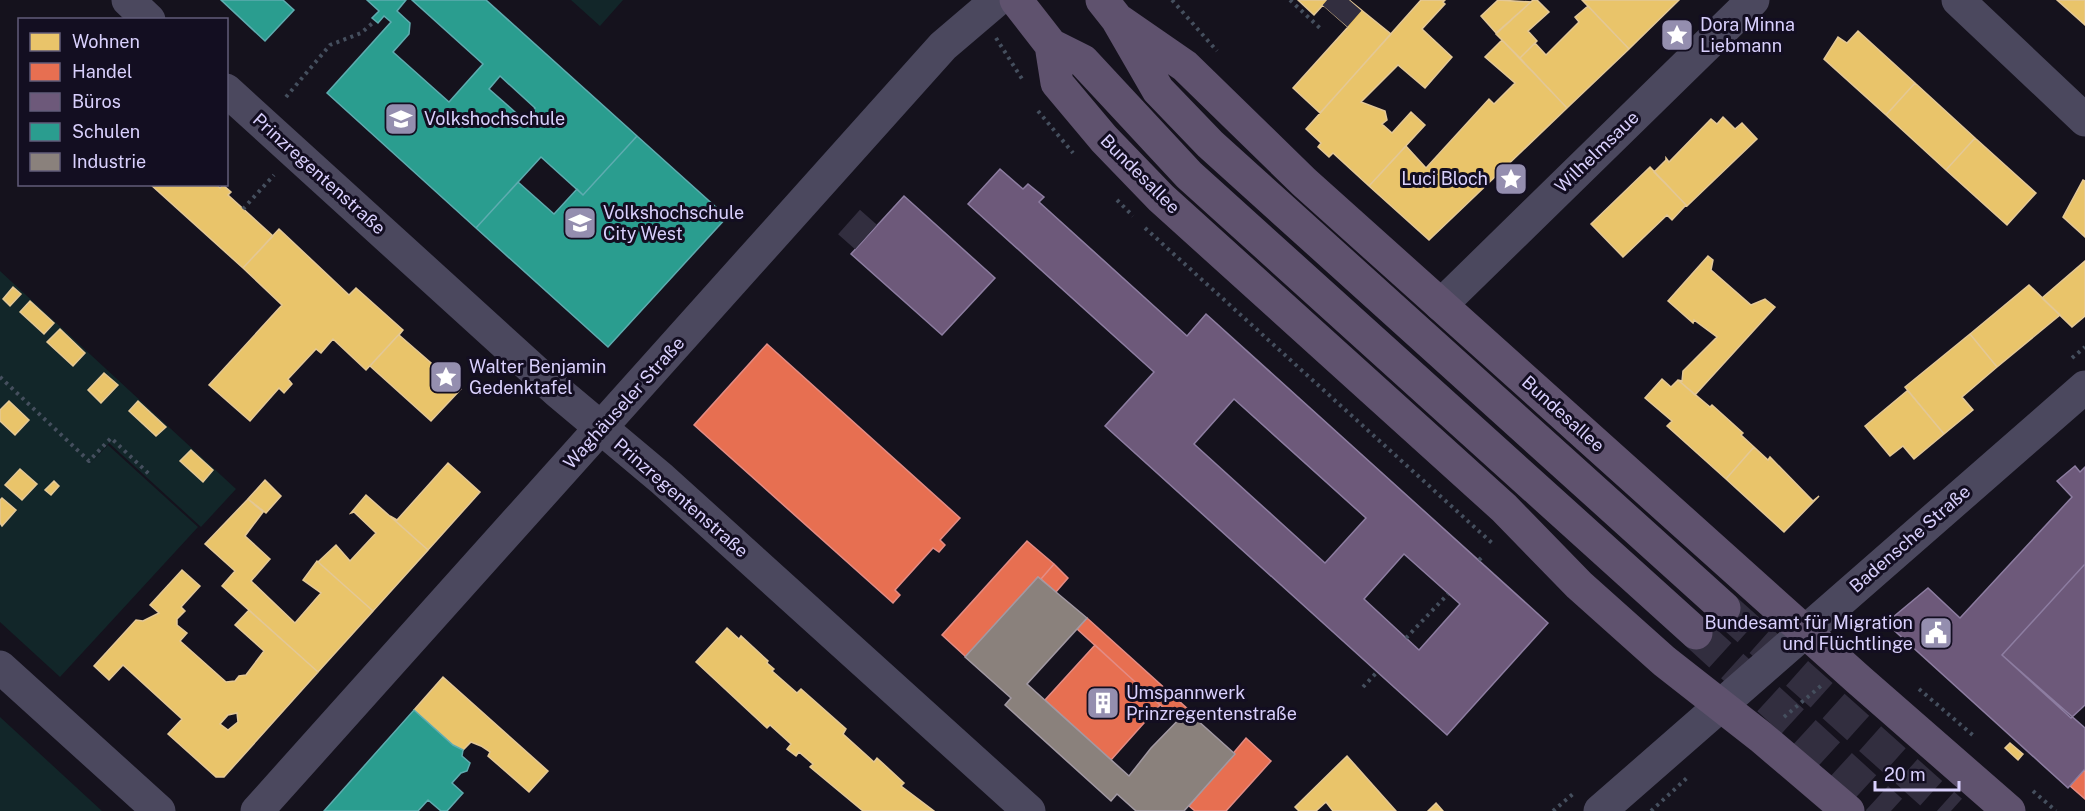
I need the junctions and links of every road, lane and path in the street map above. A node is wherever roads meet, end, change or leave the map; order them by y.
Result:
1 (128, 0) edge
2 (997, 0) edge
3 (1016, 0) edge
4 (1290, 0) edge
5 (1753, 0) edge
6 (1958, 0) edge
7 (1109, 10) edge
8 (147, 18) edge
9 (375, 21) dead end
10 (1322, 30) dead end
11 (1051, 45) junction
12 (228, 92) edge
13 (286, 97) dead end
14 (2085, 120) edge
15 (274, 175) dead end
16 (243, 209) dead end
17 (1441, 305) junction
18 (1, 380) edge
19 (2085, 387) edge
20 (601, 428) junction
21 (150, 475) dead end
22 (1484, 555) dead end
23 (1479, 560) dead end
24 (1449, 594) dead end
25 (1724, 608) tunnel mouth
26 (1804, 631) junction
27 (1696, 633) tunnel mouth
28 (1406, 638) dead end
29 (0, 666) edge
30 (1377, 672) dead end
31 (1825, 682) dead end
32 (1363, 687) dead end
33 (1720, 705) junction
34 (1777, 724) dead end
35 (159, 811) edge
36 (257, 811) edge
37 (1029, 811) edge
38 (1600, 811) edge
39 (1848, 811) edge
40 (2009, 811) edge

1 - 8 street
2 - 20 street, Waghäuseler Straße
3 - 11 main road, Bundesallee
4 - 10 path
5 - 17 street, Wilhelmsaue
6 - 14 street
7 - 17 main road, Bundesallee
7 - 25 main road, Bundesallee
9 - 13 path
11 - 27 main road, Bundesallee
11 - 33 main road, Bundesallee
12 - 20 street, Prinzregentenstraße
15 - 16 path
17 - 26 main road, Bundesallee
18 - 21 path
19 - 26 street, Badensche Straße
20 - 36 street, Waghäuseler Straße
20 - 37 street, Prinzregentenstraße
22 - 23 path
24 - 28 path
26 - 33 street, Badensche Straße
26 - 40 main road, Bundesallee
29 - 35 street
30 - 32 path
31 - 34 path
33 - 38 street, Badensche Straße
33 - 39 main road, Bundesallee

